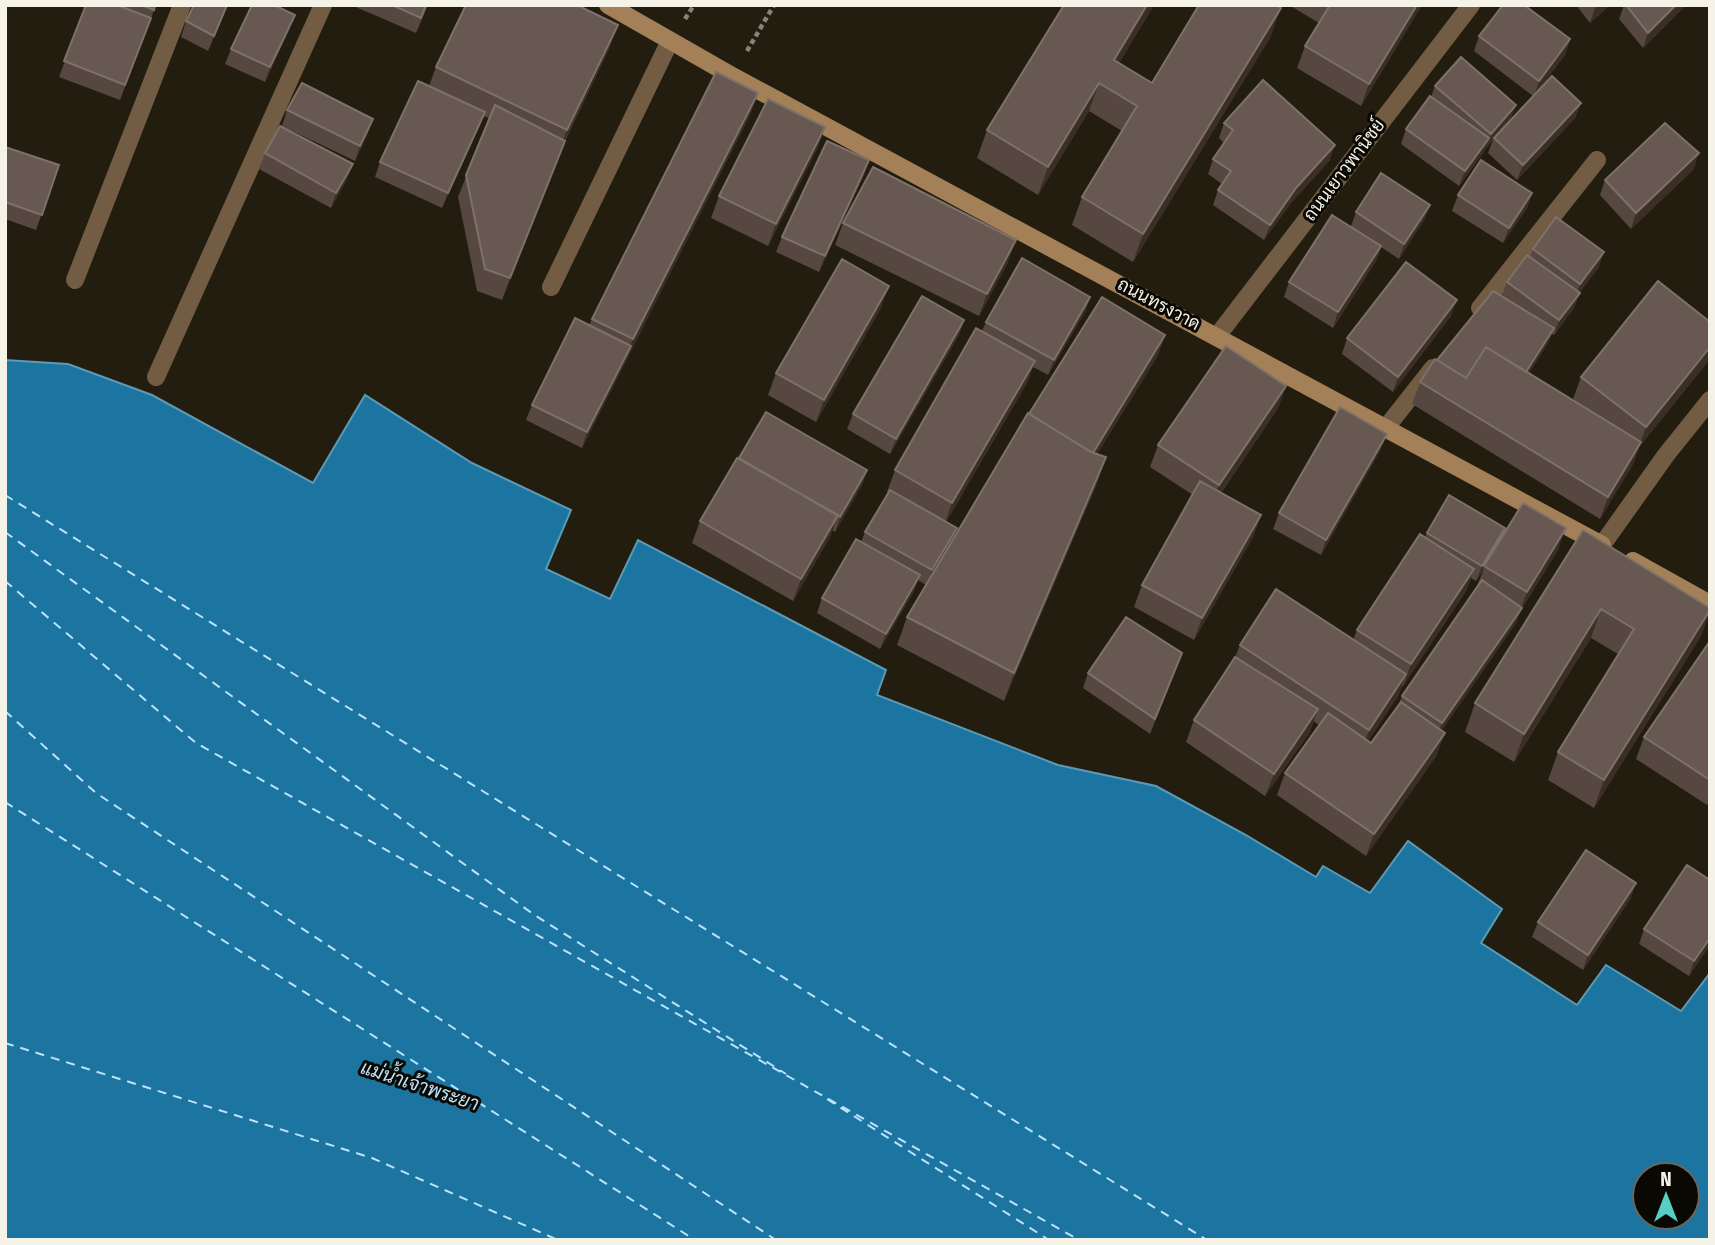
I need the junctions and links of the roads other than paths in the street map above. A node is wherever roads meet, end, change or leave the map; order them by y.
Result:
1 (182, 5) edge
2 (323, 5) edge
3 (608, 5) edge
4 (1471, 5) edge
5 (670, 41) junction
6 (1597, 160) dead end
7 (75, 280) dead end
8 (551, 287) dead end
9 (1470, 321) edge
10 (1218, 335) junction
11 (1444, 354) edge
12 (156, 377) dead end
13 (1710, 400) edge
14 (1385, 429) junction
15 (1602, 545) junction
16 (1710, 604) edge

1 - 7 street
2 - 12 street
3 - 5 street, ถนนทรงวาด
4 - 10 street, ถนนเยาวพานิชย์
5 - 8 street
5 - 10 street, ถนนทรงวาด
6 - 9 street
10 - 14 street, ถนนทรงวาด
11 - 14 street
13 - 15 street
14 - 15 street, ถนนทรงวาด
15 - 16 street, ถนนทรงวาด

